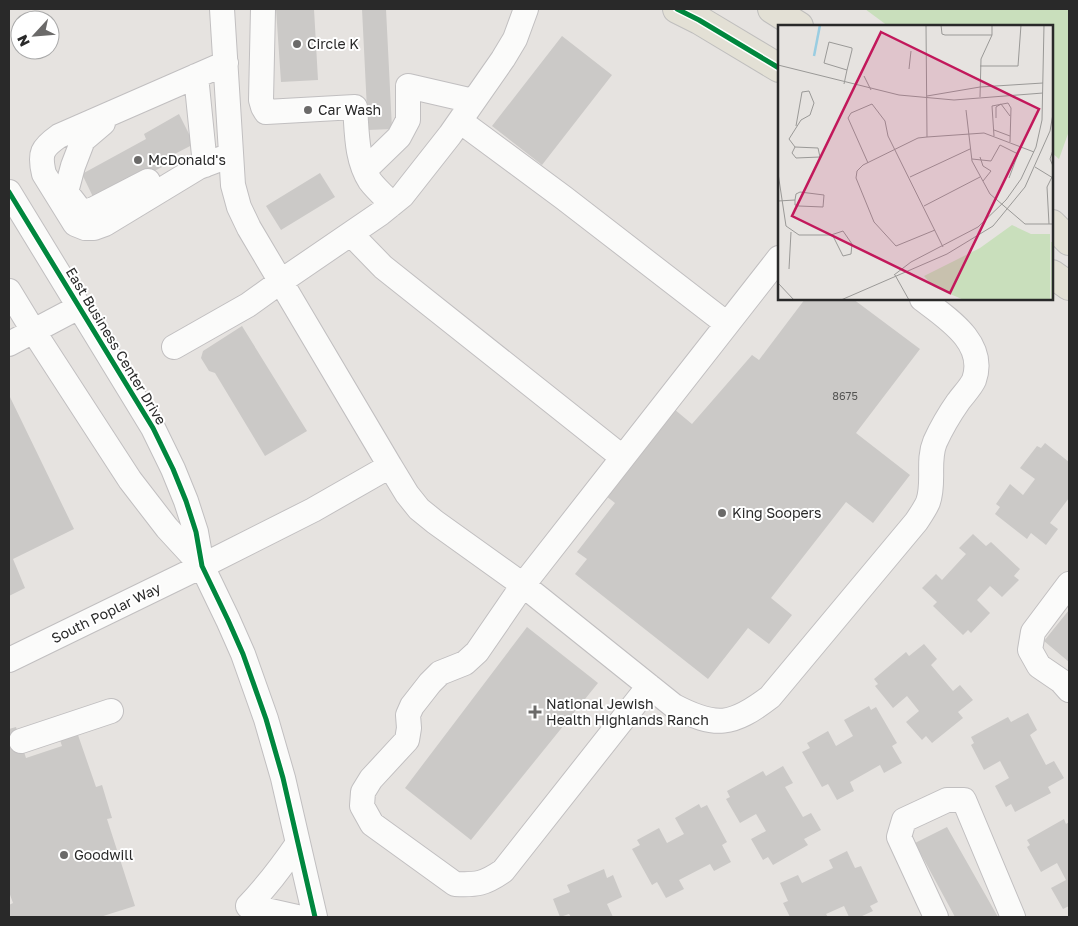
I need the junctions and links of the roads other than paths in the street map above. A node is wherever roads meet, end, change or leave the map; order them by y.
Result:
1 (222, 9) edge
2 (263, 9) edge
3 (526, 9) edge
4 (677, 9) edge
5 (772, 9) edge
6 (797, 25) edge
7 (226, 62) junction
8 (778, 67) edge
9 (196, 76) junction
10 (473, 101) junction
11 (115, 112) junction
12 (460, 121) junction
13 (231, 155) junction
14 (204, 159) junction
15 (365, 170) junction
16 (9, 192) edge
17 (392, 204) junction
18 (1053, 225) edge
19 (350, 234) junction
20 (1069, 241) edge
21 (778, 259) edge
22 (1053, 275) edge
23 (280, 282) junction
24 (1069, 286) edge
25 (9, 291) edge
26 (923, 300) edge
27 (79, 307) junction
28 (727, 324) junction
29 (34, 332) junction
30 (9, 344) edge
31 (174, 348) dead end
32 (622, 458) junction
33 (390, 466) junction
34 (202, 566) junction
35 (1069, 584) edge
36 (522, 585) junction
37 (9, 660) edge
38 (649, 686) junction
39 (1069, 690) edge
40 (110, 711) dead end
41 (21, 742) dead end
42 (298, 843) junction
43 (297, 917) edge
44 (315, 917) edge
45 (936, 917) edge
46 (1014, 917) edge

1 - 7 street
2 - 15 street
3 - 10 street
4 - 8 main road
5 - 6 main road
7 - 9 street
7 - 13 street
9 - 11 street
9 - 14 street
10 - 12 street
10 - 15 street
11 - 14 street
11 - 14 street
12 - 17 street
12 - 28 street
13 - 14 street
13 - 23 street
15 - 17 street
16 - 27 street, East Business Center Drive
17 - 19 street
18 - 20 main road
19 - 23 street
19 - 32 street
21 - 28 street
22 - 24 main road
23 - 31 street
23 - 33 street
25 - 29 street, East Business Center Drive
26 - 38 street
27 - 29 street
27 - 34 street, East Business Center Drive
28 - 32 street
29 - 30 street
29 - 34 street, East Business Center Drive
32 - 36 street
33 - 34 street, South Poplar Way
33 - 36 street
34 - 37 street, South Poplar Way
34 - 42 street, East Business Center Drive
35 - 39 street
36 - 38 street
36 - 38 street
40 - 41 street
42 - 43 street
42 - 44 street, East Business Center Drive
45 - 46 street

